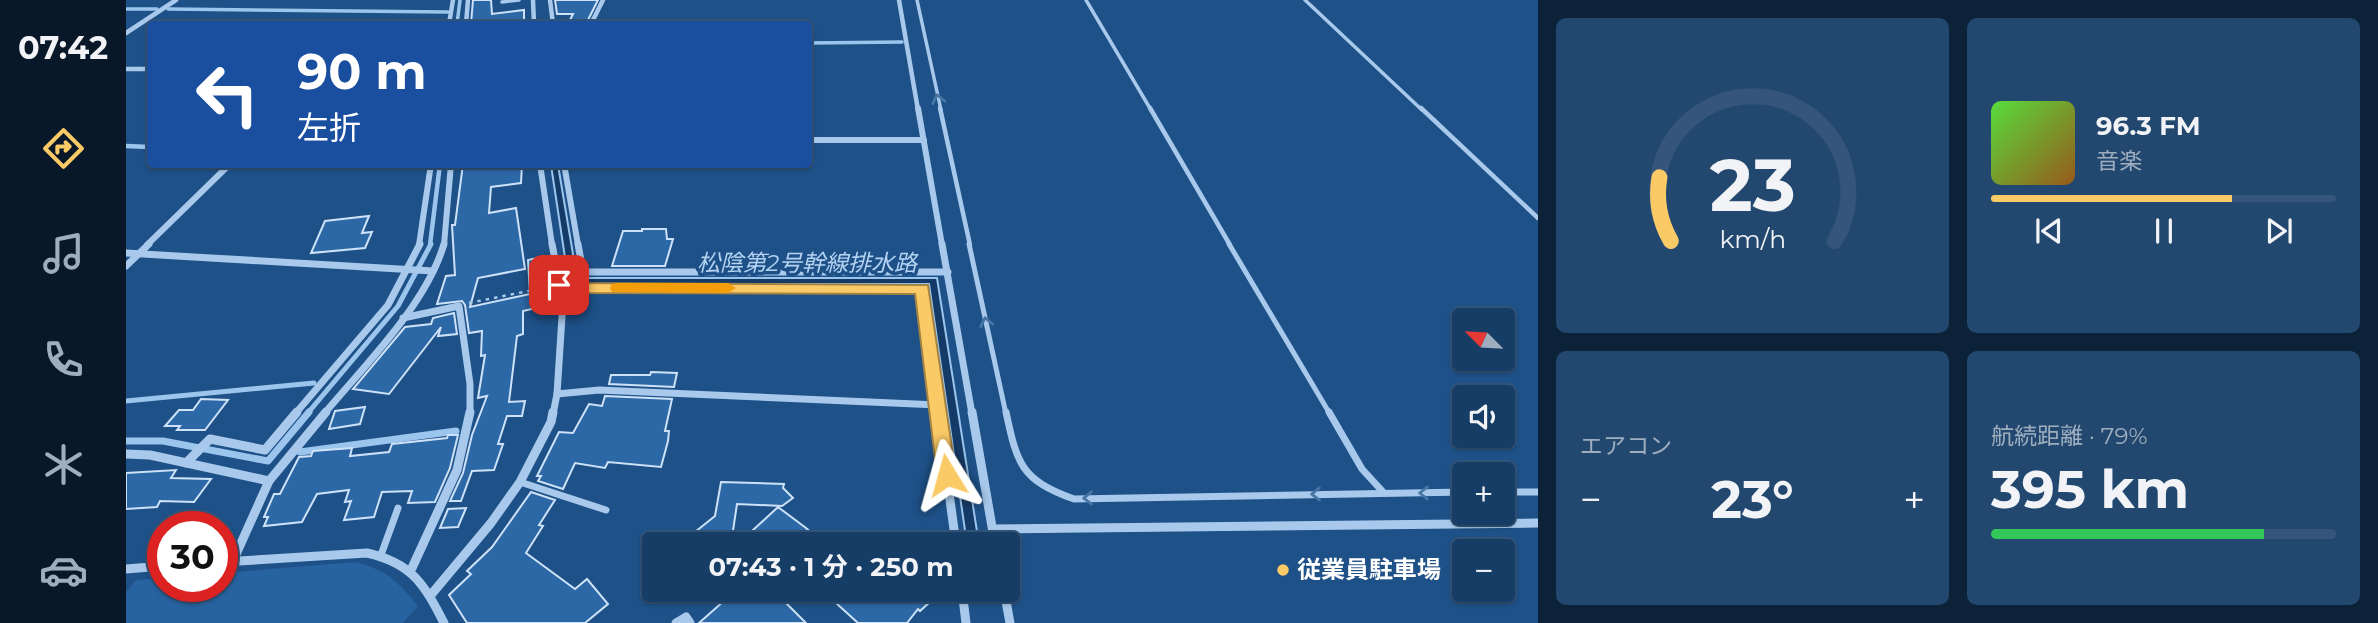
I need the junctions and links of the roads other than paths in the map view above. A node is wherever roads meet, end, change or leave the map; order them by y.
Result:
1 (176, 0) edge
2 (453, 0) edge
3 (468, 0) edge
4 (519, 0) edge
5 (533, 0) edge
6 (550, 0) edge
7 (603, 0) edge
8 (899, 0) edge
9 (917, 0) edge
10 (1086, 0) edge
11 (1305, 0) edge
12 (502, 2) dead end
13 (450, 21) edge
14 (466, 21) edge
15 (535, 21) edge
16 (552, 21) edge
17 (592, 21) edge
18 (126, 33) edge
19 (126, 69) edge
20 (147, 69) edge
21 (812, 140) edge
22 (924, 140) junction
23 (226, 168) edge
24 (430, 168) edge
25 (451, 168) edge
26 (541, 168) edge
27 (565, 168) edge
28 (1538, 218) edge
29 (126, 253) edge
30 (139, 253) junction
31 (126, 266) edge
32 (409, 270) junction
33 (430, 271) junction
34 (581, 272) junction
35 (948, 272) junction
36 (560, 281) junction
37 (403, 318) junction
38 (557, 394) junction
39 (938, 405) junction
40 (126, 454) edge
41 (188, 461) junction
42 (269, 481) junction
43 (520, 482) junction
44 (1452, 492) edge
45 (1515, 492) edge
46 (1538, 492) edge
47 (1384, 493) junction
48 (398, 508) dead end
49 (606, 510) dead end
50 (1538, 523) edge
51 (993, 529) junction
52 (954, 532) edge
53 (993, 532) edge
54 (238, 541) edge
55 (381, 555) junction
56 (238, 560) edge
57 (147, 567) edge
58 (412, 568) junction
59 (126, 569) edge
60 (430, 596) junction
61 (963, 602) edge
62 (1006, 602) edge
63 (444, 623) edge
64 (676, 623) edge
65 (690, 623) edge
66 (966, 623) edge
67 (1010, 623) edge

1 - 18 street
2 - 13 street
3 - 14 street
4 - 12 lane
5 - 15 street
6 - 16 street
7 - 17 street
8 - 22 street
47 -> 9 lane
10 - 47 lane
11 - 28 lane
19 - 20 street
21 - 22 street
22 - 35 street
23 - 30 street
24 - 32 street
25 - 33 street
26 - 36 street
27 - 34 street
29 - 30 street
30 - 31 street
30 - 32 street
32 - 33 street
32 - 41 street
33 - 37 street
34 - 35 street
34 - 36 street
35 - 51 street
36 - 38 street
36 - 39 street
37 - 42 street
37 - 58 street
38 - 39 street
38 - 43 street
39 - 52 street
40 - 41 street
41 - 42 street
42 - 54 street
43 - 49 lane
43 - 60 street
44 -> 47 lane
45 - 46 lane
48 - 55 lane
50 - 51 street
51 - 53 street
55 - 56 street
55 - 58 street
57 - 59 street
58 - 60 street
60 - 63 street
61 - 66 street
62 - 67 street
64 - 65 street

